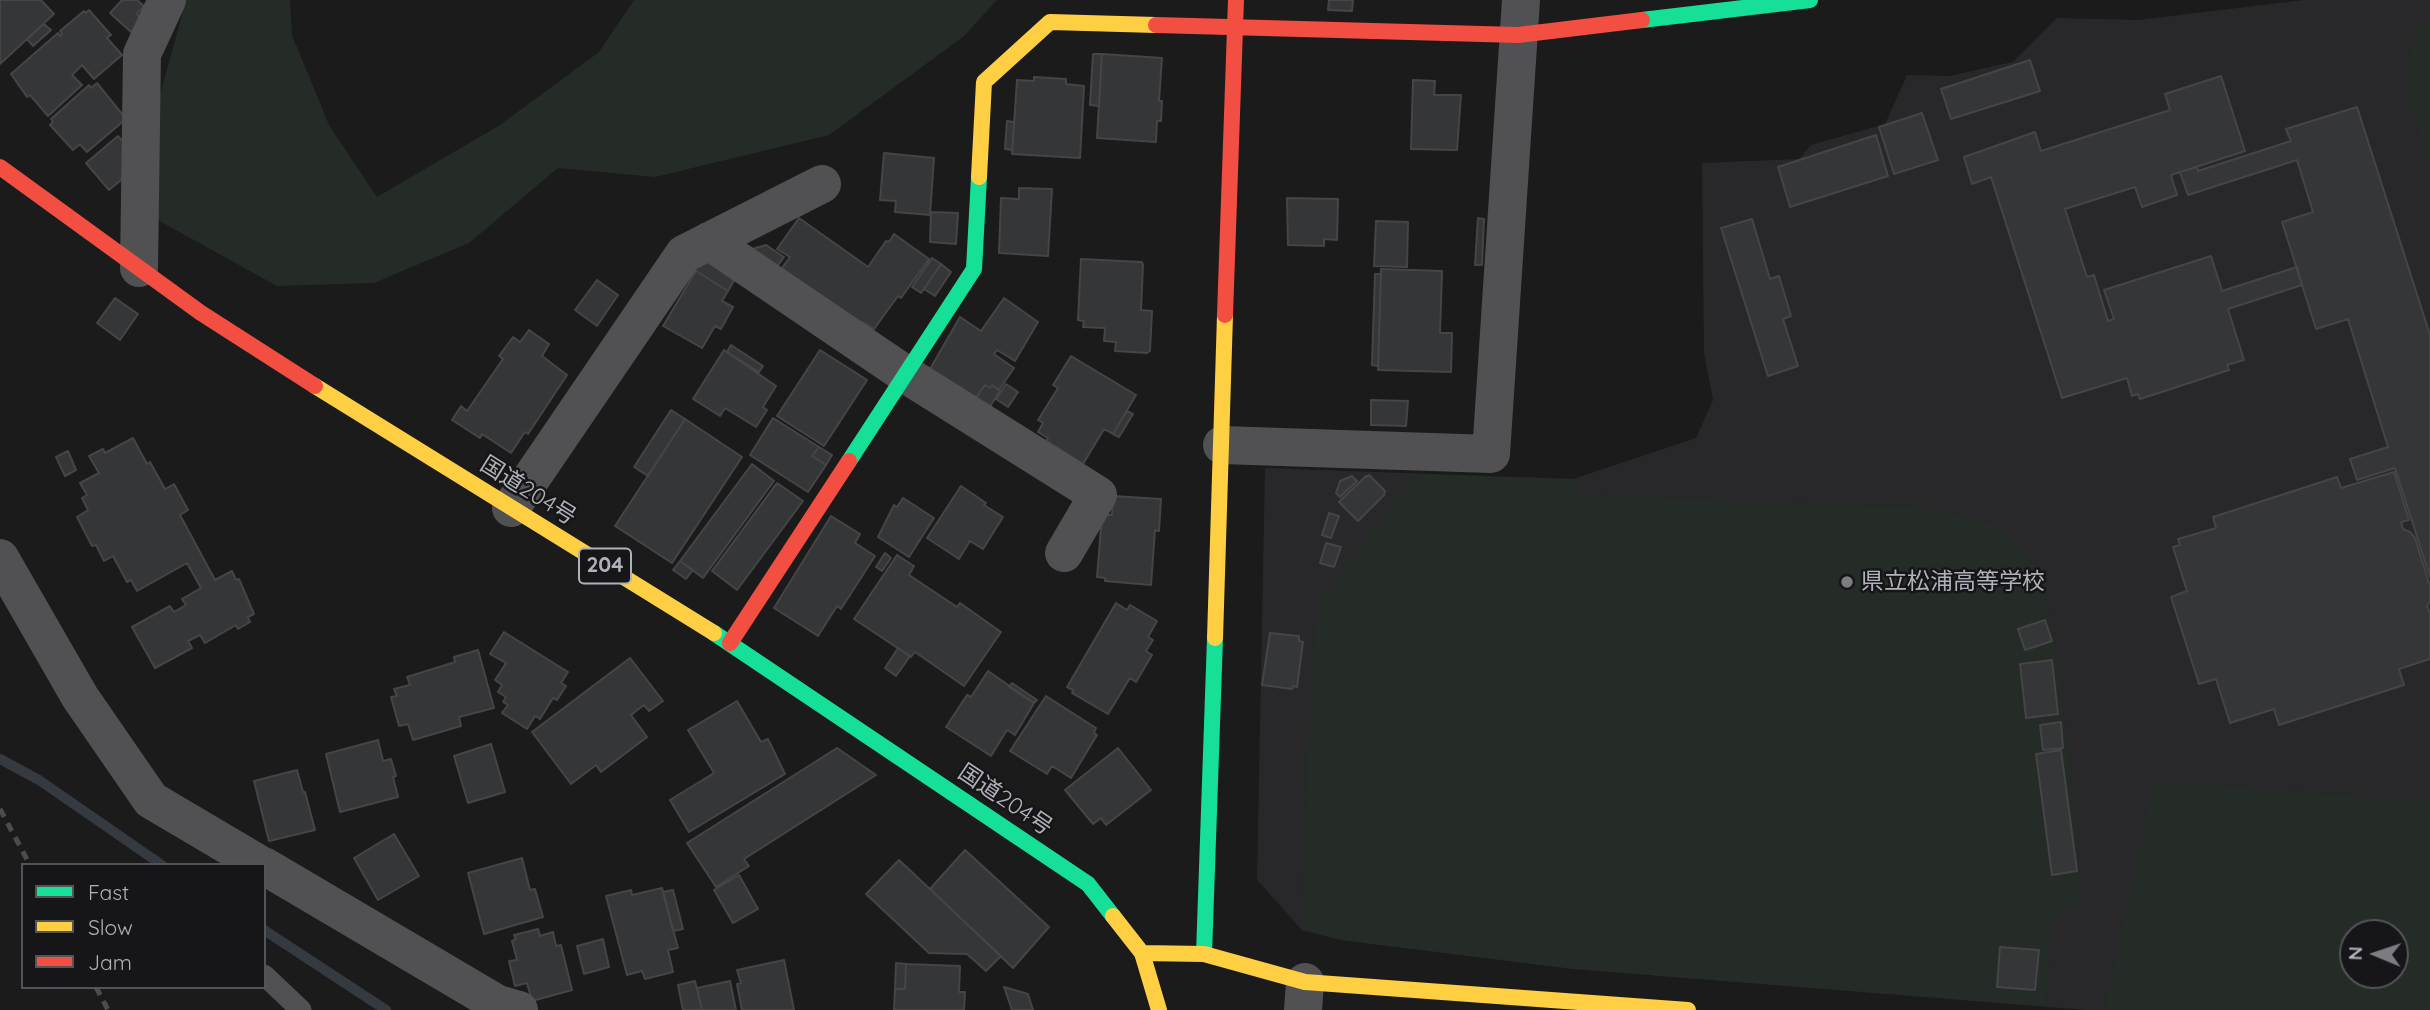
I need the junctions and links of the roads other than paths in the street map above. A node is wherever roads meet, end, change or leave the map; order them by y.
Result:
1 (167, 0) edge
2 (1236, 0) edge
3 (1810, 0) edge
4 (1519, 18) edge
5 (1235, 28) junction
6 (0, 167) edge
7 (822, 184) dead end
8 (709, 241) junction
9 (139, 268) junction
10 (905, 374) junction
11 (1222, 446) junction
12 (511, 508) junction
13 (1064, 553) dead end
14 (0, 558) edge
15 (730, 643) junction
16 (258, 863) edge
17 (266, 868) edge
18 (1142, 953) junction
19 (1204, 954) junction
20 (266, 977) edge
21 (1304, 996) edge
22 (301, 1010) edge
23 (519, 1010) edge
24 (1158, 1010) edge
25 (1688, 1010) edge

1 - 9 street
2 - 5 main road
3 - 4 main road
4 - 5 main road
4 - 11 street
5 - 10 main road
5 - 11 main road
6 - 9 main road, 国道204号 / 204
7 - 8 street
8 - 10 street
8 - 12 street
9 - 12 main road, 国道204号 / 204
10 - 13 street
10 - 15 main road
11 - 19 main road
12 - 15 main road, 国道204号 / 204
14 - 16 street
15 - 18 main road, 国道204号 / 204
17 - 23 street
18 - 19 main road
18 - 24 main road, 国道204号 / 204
19 - 21 main road
20 - 22 lane
21 - 25 main road

